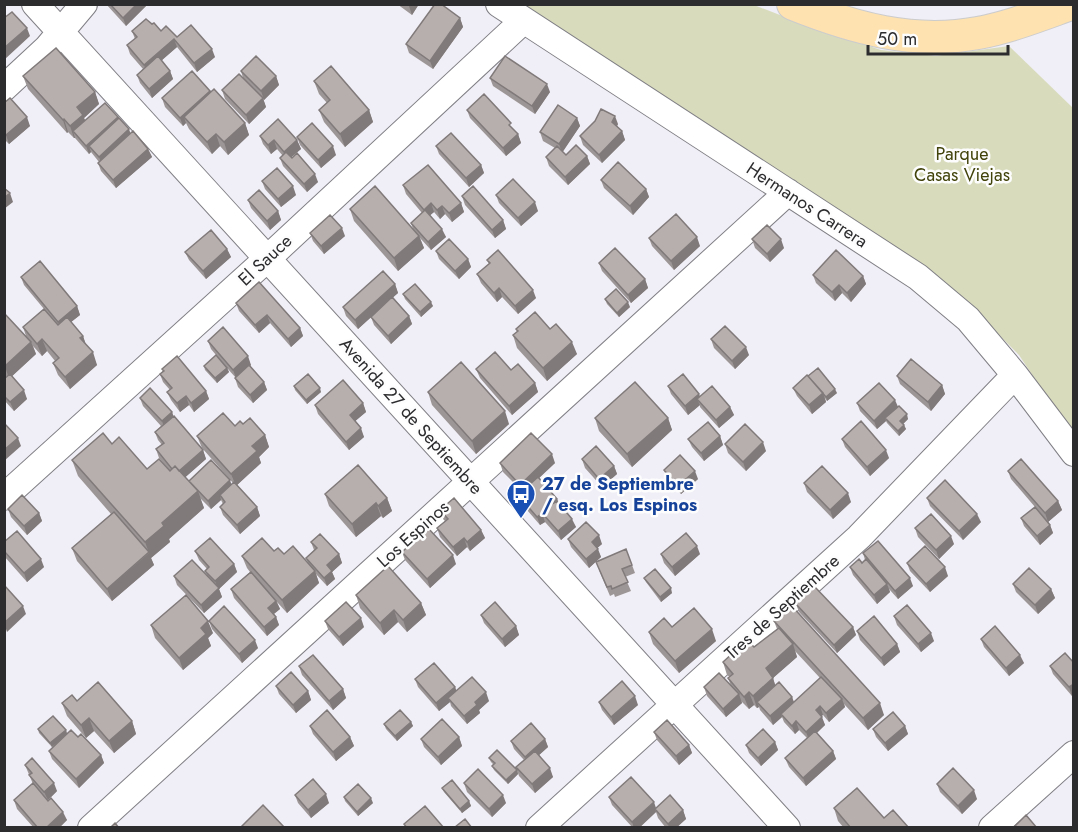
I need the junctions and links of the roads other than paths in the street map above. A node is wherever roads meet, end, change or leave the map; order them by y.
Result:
1 (35, 4) edge
2 (84, 4) edge
3 (499, 4) edge
4 (793, 4) edge
5 (1071, 4) edge
6 (523, 21) junction
7 (60, 31) junction
8 (4, 88) edge
9 (788, 192) junction
10 (268, 258) junction
11 (1015, 375) junction
12 (1074, 453) edge
13 (471, 481) junction
14 (4, 497) edge
15 (674, 704) junction
16 (1074, 754) edge
17 (91, 828) edge
18 (539, 828) edge
19 (787, 828) edge
20 (992, 828) edge

1 - 7 street, Avenida 27 de Septiembre
2 - 7 street
3 - 6 street, Hermanos Carrera
4 - 5 main road
6 - 9 street, Hermanos Carrera
6 - 10 street, El Sauce
7 - 8 street
7 - 10 street, Avenida 27 de Septiembre
9 - 11 street, Hermanos Carrera
9 - 13 street, Los Espinos
10 - 13 street, Avenida 27 de Septiembre
10 - 14 street, El Sauce
11 - 12 street, Hermanos Carrera
11 - 15 street, Tres de Septiembre
13 - 15 street, Avenida 27 de Septiembre
13 - 17 street, Los Espinos
15 - 18 street, Tres de Septiembre
15 - 19 street, Avenida 27 de Septiembre
16 - 20 street

